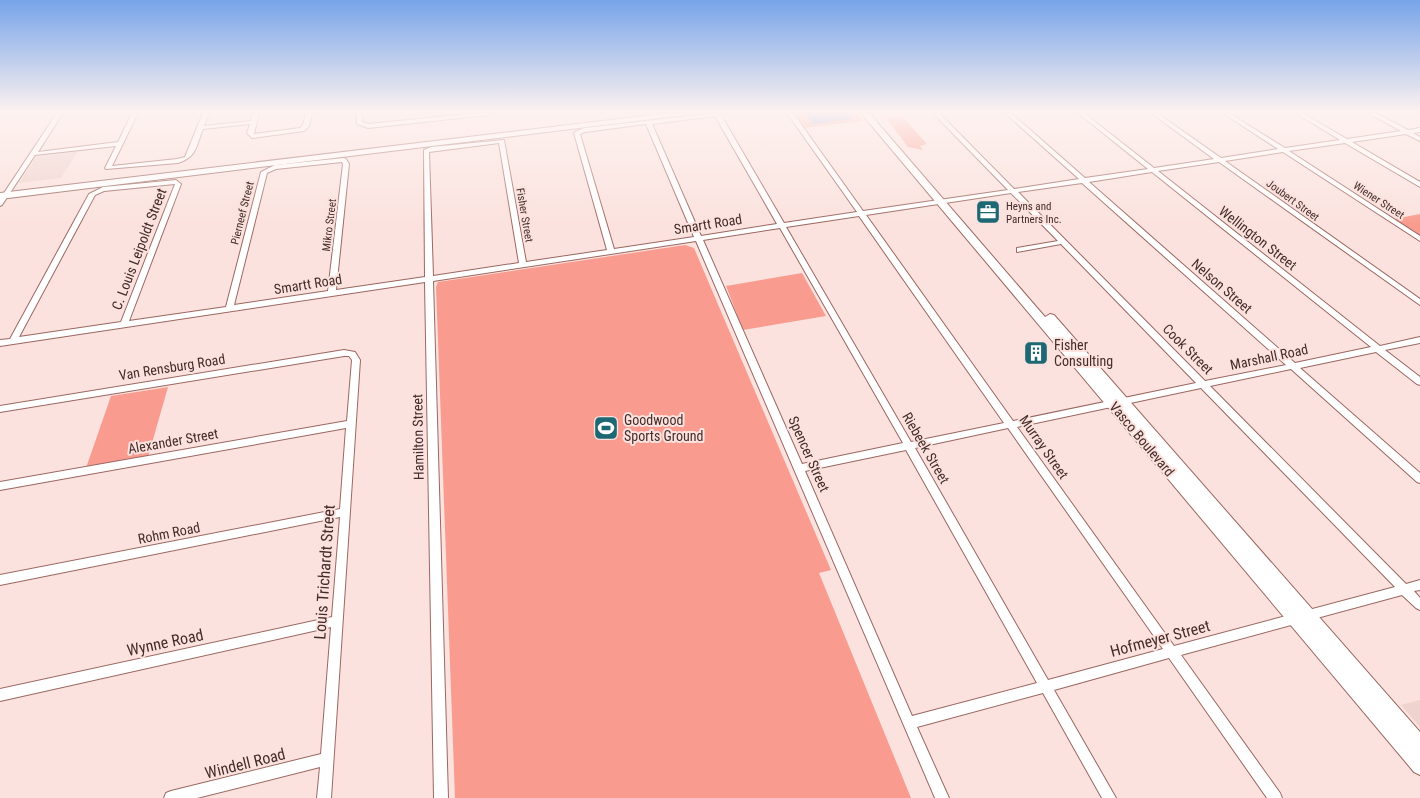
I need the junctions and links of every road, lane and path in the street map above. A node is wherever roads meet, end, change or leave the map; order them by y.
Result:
1 (35, 150) edge
2 (65, 150) edge
3 (116, 150) edge
4 (191, 150) edge
5 (337, 150) edge
6 (359, 150) edge
7 (428, 150) edge
8 (503, 150) edge
9 (581, 150) edge
10 (660, 150) edge
11 (742, 150) edge
12 (817, 150) edge
13 (898, 150) edge
14 (905, 150) edge
15 (973, 150) edge
16 (1051, 150) edge
17 (1128, 150) edge
18 (1206, 150) edge
19 (1282, 150) edge
20 (1284, 150) edge
21 (1362, 150) edge
22 (32, 154) junction
23 (344, 160) joint
24 (1219, 160) junction
25 (1152, 170) junction
26 (1084, 180) junction
27 (1420, 185) edge
28 (1012, 191) junction
29 (4, 192) edge
30 (944, 201) junction
31 (0, 204) edge
32 (861, 214) junction
33 (781, 225) junction
34 (698, 238) junction
35 (1420, 239) edge
36 (1062, 242) junction
37 (1020, 250) dead end
38 (611, 251) junction
39 (523, 264) junction
40 (428, 279) junction
41 (332, 293) junction
42 (1420, 303) edge
43 (229, 309) junction
44 (124, 324) junction
45 (1420, 340) edge
46 (13, 342) junction
47 (0, 343) edge
48 (1378, 348) junction
49 (348, 352) joint
50 (1295, 366) junction
51 (1420, 382) edge
52 (1204, 385) junction
53 (1117, 402) junction
54 (0, 409) edge
55 (351, 424) junction
56 (1011, 424) junction
57 (909, 446) junction
58 (800, 468) junction
59 (1420, 479) edge
60 (0, 486) edge
61 (344, 512) junction
62 (0, 580) edge
63 (1420, 585) edge
64 (1404, 589) junction
65 (1420, 605) edge
66 (1308, 615) junction
67 (1294, 618) junction
68 (337, 621) junction
69 (1171, 652) junction
70 (1045, 686) junction
71 (0, 696) edge
72 (909, 722) junction
73 (1420, 745) edge
74 (326, 759) junction
75 (1420, 766) edge
76 (171, 798) edge
77 (324, 798) edge
78 (442, 798) edge
79 (942, 798) edge
80 (1109, 798) edge
81 (1275, 798) edge

1 - 22 street
2 - 22 street
3 - 4 street
5 - 29 main road
6 - 29 main road
7 - 40 street, Hamilton Street
8 - 39 street, Fisher Street
9 - 38 street
10 - 34 street, Spencer Street
11 - 33 street, Riebeek Street
12 - 32 street, Murray Street
13 - 30 main road, Vasco Boulevard
14 - 30 main road, Vasco Boulevard
15 - 28 street, Cook Street
16 - 26 street, Nelson Street
17 - 25 street, Wellington Street
18 - 24 street, Joubert Street
19 - 24 street, Smartt Road
20 - 35 street, Wiener Street
21 - 27 street
22 - 29 street
23 - 41 street, Mikro Street
23 - 43 street, Pierneef Street
24 - 25 street, Smartt Road
24 - 42 street, Joubert Street
25 - 26 street, Smartt Road
25 - 48 street, Wellington Street
26 - 28 street, Smartt Road
26 - 50 street, Nelson Street
28 - 30 street, Smartt Road
28 - 36 street, Cook Street
29 - 31 street
30 - 32 street, Smartt Road
30 - 53 main road, Vasco Boulevard
32 - 33 street, Smartt Road
32 - 56 street, Murray Street
33 - 34 street, Smartt Road
33 - 57 street, Riebeek Street
34 - 38 street, Smartt Road
34 - 58 street, Spencer Street
36 - 37 street
36 - 52 street, Cook Street
38 - 39 street, Smartt Road
39 - 40 street, Smartt Road
40 - 41 street, Smartt Road
40 - 78 street, Hamilton Street
41 - 43 street, Smartt Road
43 - 44 street, Smartt Road
44 - 46 street, Smartt Road
44 - 46 street, C. Louis Leipoldt Street
45 - 48 street, Marshall Road
46 - 47 street, Smartt Road
48 - 50 street, Marshall Road
48 - 51 street, Wellington Street
49 - 54 street, Van Rensburg Road
49 - 55 street, Louis Trichardt Street
50 - 52 street, Marshall Road
50 - 59 street, Nelson Street
52 - 53 street, Marshall Road
52 - 64 street, Cook Street
53 - 56 street, Marshall Road
53 - 66 main road, Vasco Boulevard
53 - 67 main road, Vasco Boulevard
55 - 60 street, Alexander Street
55 - 61 street, Louis Trichardt Street
56 - 57 street, Marshall Road
56 - 69 street, Murray Street
57 - 58 street, Marshall Road
57 - 70 street, Riebeek Street
58 - 72 street, Spencer Street
61 - 62 street, Rohm Road
61 - 68 street, Louis Trichardt Street
63 - 64 street, Hofmeyer Street
64 - 65 street, Cook Street
64 - 66 street, Hofmeyer Street
66 - 67 street, Hofmeyer Street
66 - 73 main road, Vasco Boulevard
67 - 69 street, Hofmeyer Street
67 - 75 main road, Vasco Boulevard
68 - 71 street, Wynne Road
68 - 74 street, Louis Trichardt Street
69 - 70 street, Hofmeyer Street
69 - 81 street, Murray Street
70 - 72 street, Hofmeyer Street
70 - 80 street, Riebeek Street
72 - 79 street, Spencer Street
74 - 76 street, Windell Road
74 - 77 street, Louis Trichardt Street

